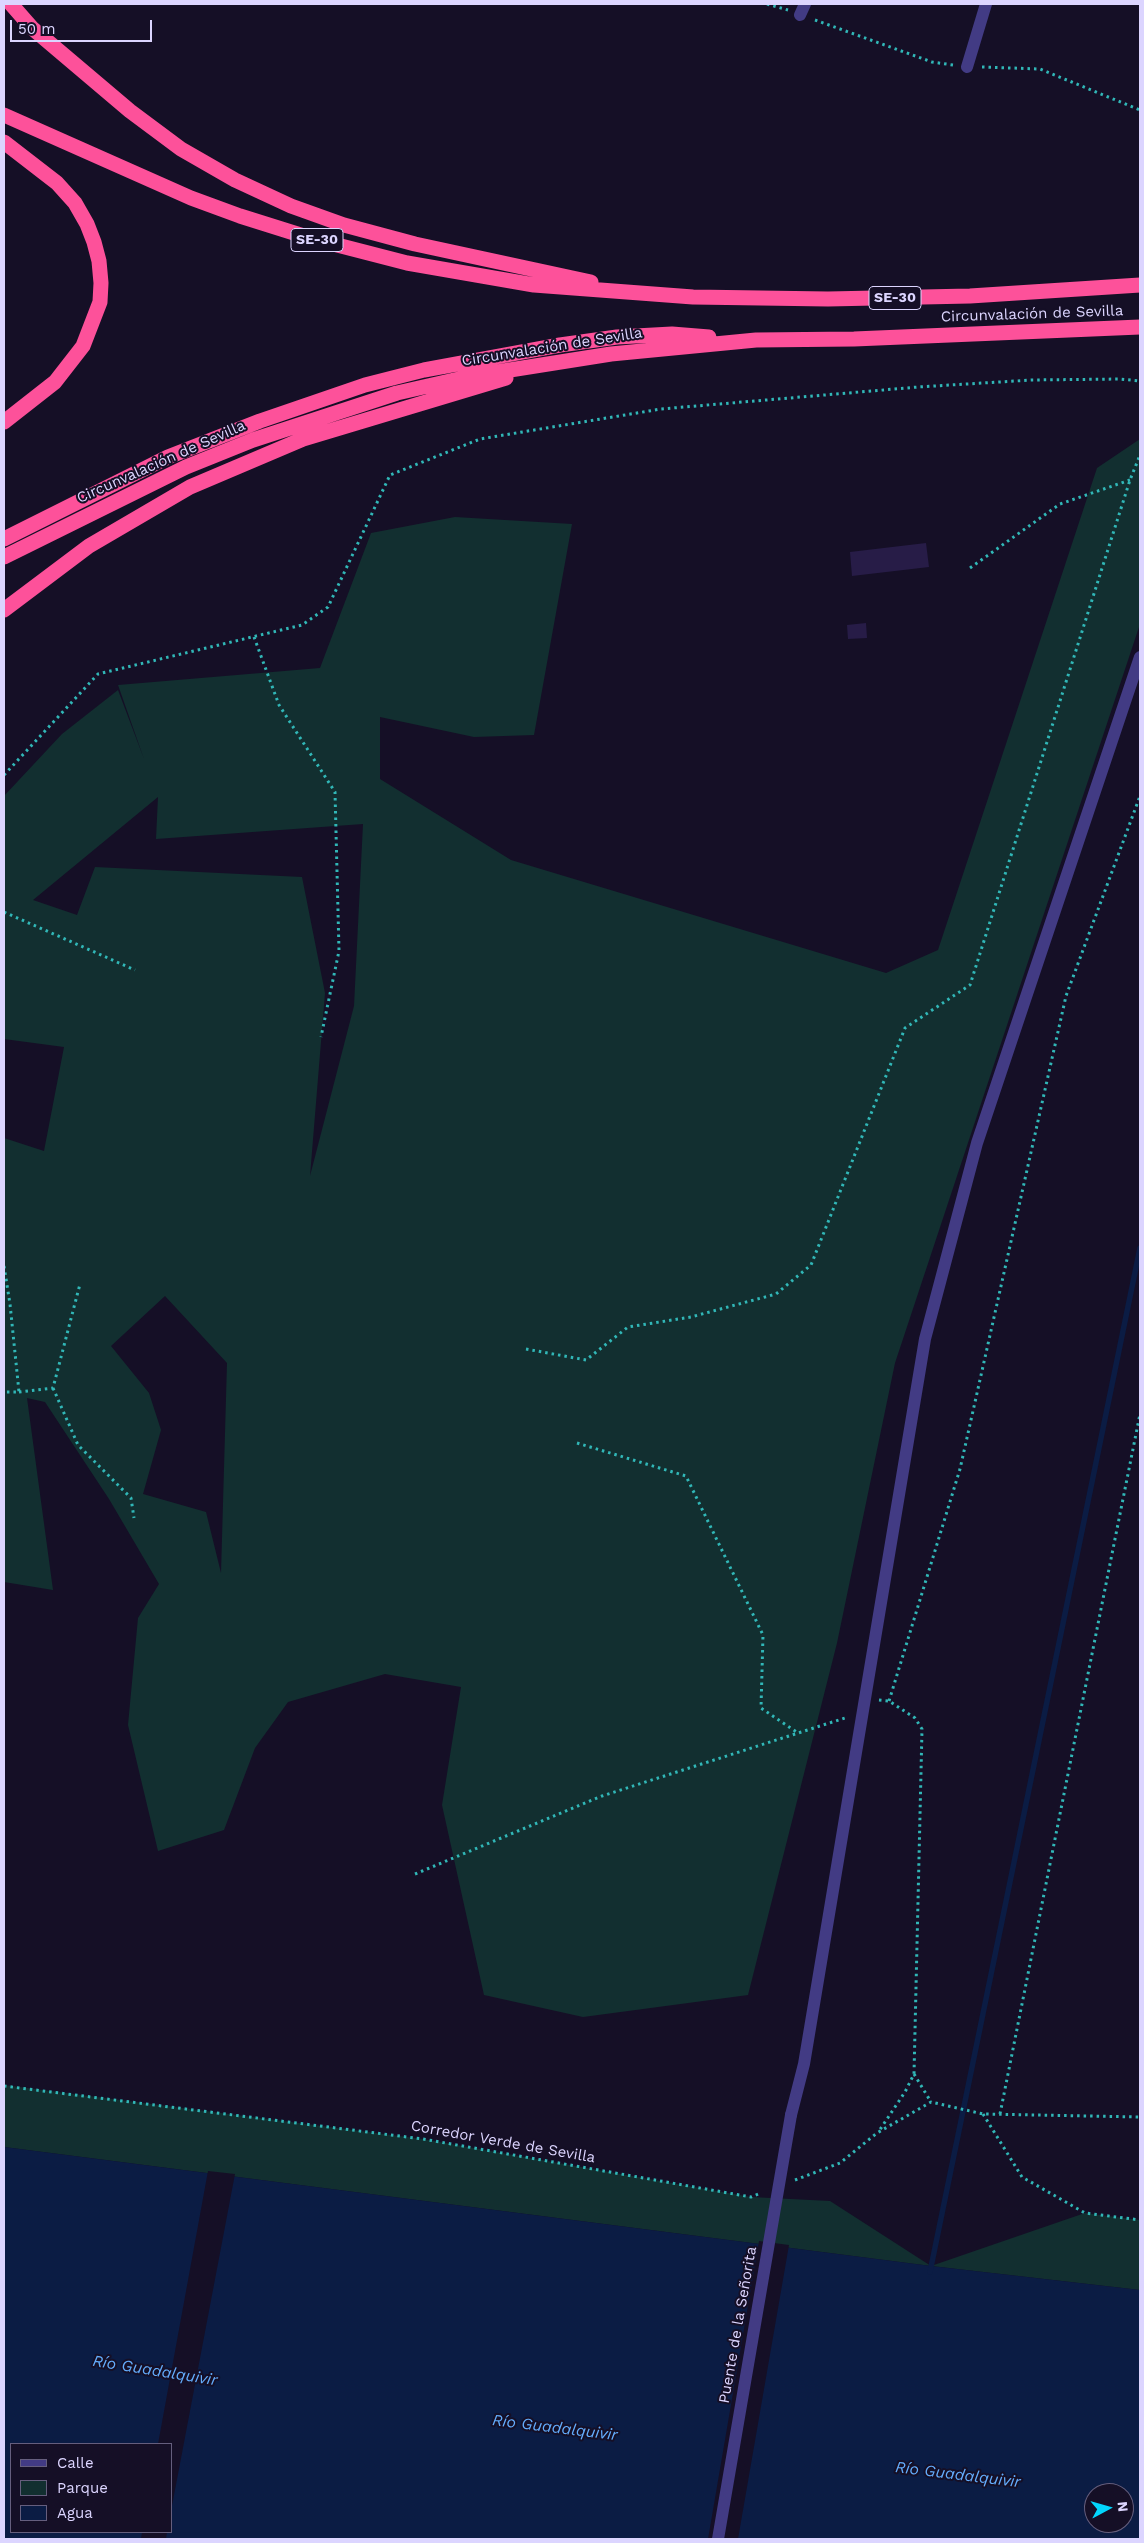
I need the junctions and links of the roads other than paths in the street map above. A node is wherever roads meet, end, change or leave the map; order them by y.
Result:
1 (11, 4) edge
2 (986, 4) edge
3 (968, 66) dead end
4 (7, 116) edge
5 (4, 142) edge
6 (1140, 285) edge
7 (649, 294) junction
8 (1140, 327) edge
9 (756, 340) junction
10 (568, 360) junction
11 (4, 422) edge
12 (4, 540) edge
13 (4, 556) edge
14 (4, 610) edge
15 (1140, 657) edge
16 (718, 2539) edge

1 - 7 highway
2 - 3 street
4 - 7 highway, Circunvalación de Sevilla / SE-30
5 - 11 highway
6 - 7 highway, Circunvalación de Sevilla / SE-30
8 - 9 highway, Circunvalación de Sevilla
9 - 10 highway, Circunvalación de Sevilla
9 - 12 highway
10 - 13 highway, Circunvalación de Sevilla
10 - 14 highway
15 - 16 street, Puente de la Señorita, bridge

